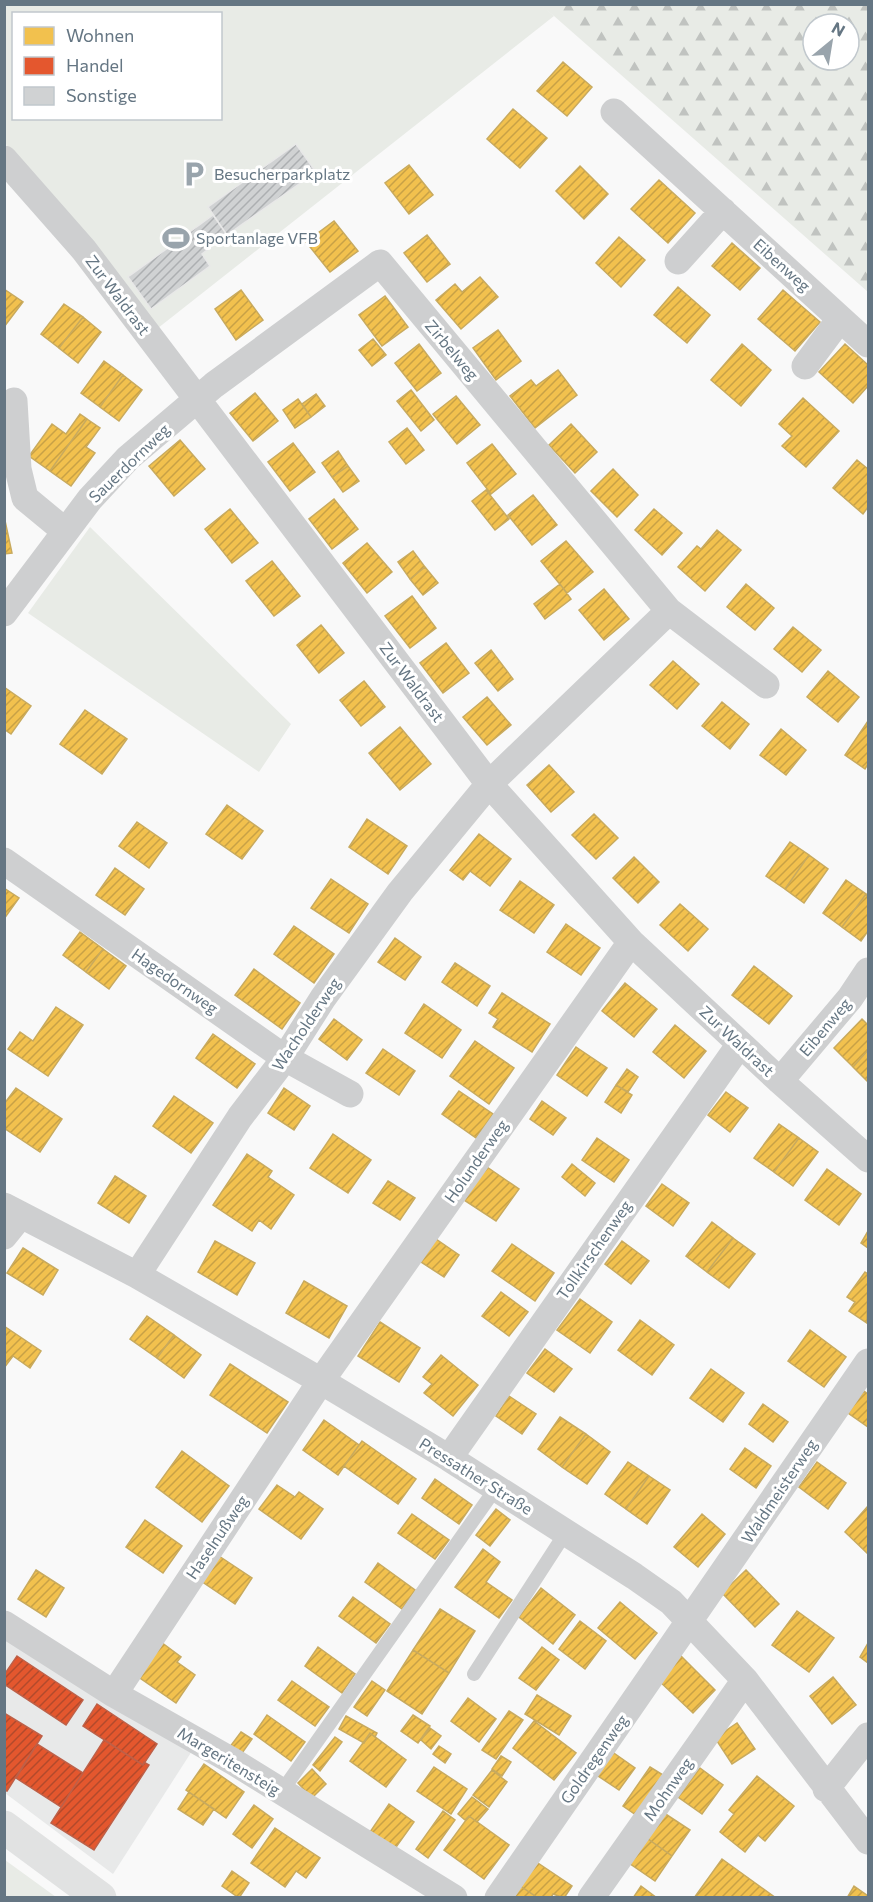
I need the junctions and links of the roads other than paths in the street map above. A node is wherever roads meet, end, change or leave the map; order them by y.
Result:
1 (614, 112) dead end
2 (4, 159) edge
3 (723, 211) junction
4 (678, 261) dead end
5 (840, 319) junction
6 (868, 344) edge
7 (805, 366) dead end
8 (198, 399) junction
9 (14, 401) dead end
10 (65, 531) junction
11 (669, 611) junction
12 (5, 613) edge
13 (766, 685) dead end
14 (489, 784) junction
15 (4, 861) edge
16 (632, 942) junction
17 (868, 971) edge
18 (740, 1044) junction
19 (285, 1058) junction
20 (780, 1081) junction
21 (350, 1094) dead end
22 (868, 1159) edge
23 (10, 1219) edge
24 (137, 1275) junction
25 (868, 1362) edge
26 (321, 1381) junction
27 (449, 1458) junction
28 (496, 1488) junction
29 (566, 1532) junction
30 (691, 1622) junction
31 (4, 1624) edge
32 (474, 1674) dead end
33 (745, 1680) junction
34 (114, 1694) junction
35 (868, 1736) edge
36 (826, 1789) junction
37 (282, 1791) junction
38 (4, 1827) edge
39 (868, 1841) edge
40 (100, 1898) edge
41 (454, 1898) edge
42 (498, 1898) edge
43 (591, 1898) edge

1 - 3 street, Eibenweg
2 - 8 street, Zur Waldrast
3 - 4 street
3 - 5 street, Eibenweg
5 - 6 street, Eibenweg
5 - 7 street
8 - 10 street, Sauerdornweg
8 - 11 street, Zirbelweg
8 - 14 street, Zur Waldrast
9 - 10 street
10 - 12 street, Sauerdornweg
11 - 13 street, Zirbelweg
11 - 14 street
14 - 16 street, Zur Waldrast
14 - 19 street, Wacholderweg
15 - 19 street, Hagedornweg
16 - 18 street, Zur Waldrast
16 - 26 street, Holunderweg
17 - 20 street, Eibenweg
18 - 20 street, Zur Waldrast
18 - 27 street, Tollkirschenweg
19 - 21 street, Hagedornweg
19 - 24 street, Wacholderweg
20 - 22 street, Zur Waldrast
23 - 24 street, Pressather Straße
24 - 26 street, Pressather Straße
25 - 30 street, Waldmeisterweg
26 - 27 street, Pressather Straße
26 - 34 street, Haselnußweg
27 - 28 street, Pressather Straße
28 - 29 street, Pressather Straße
28 - 37 lane
29 - 30 street, Pressather Straße
29 - 32 lane
30 - 33 street, Pressather Straße
30 - 42 street, Goldregenweg
31 - 34 street, Margeritensteig
33 - 36 street, Pressather Straße
33 - 43 street, Mohnweg
34 - 37 street, Margeritensteig
35 - 36 street
36 - 39 street, Pressather Straße
37 - 41 street, Margeritensteig
38 - 40 main road

